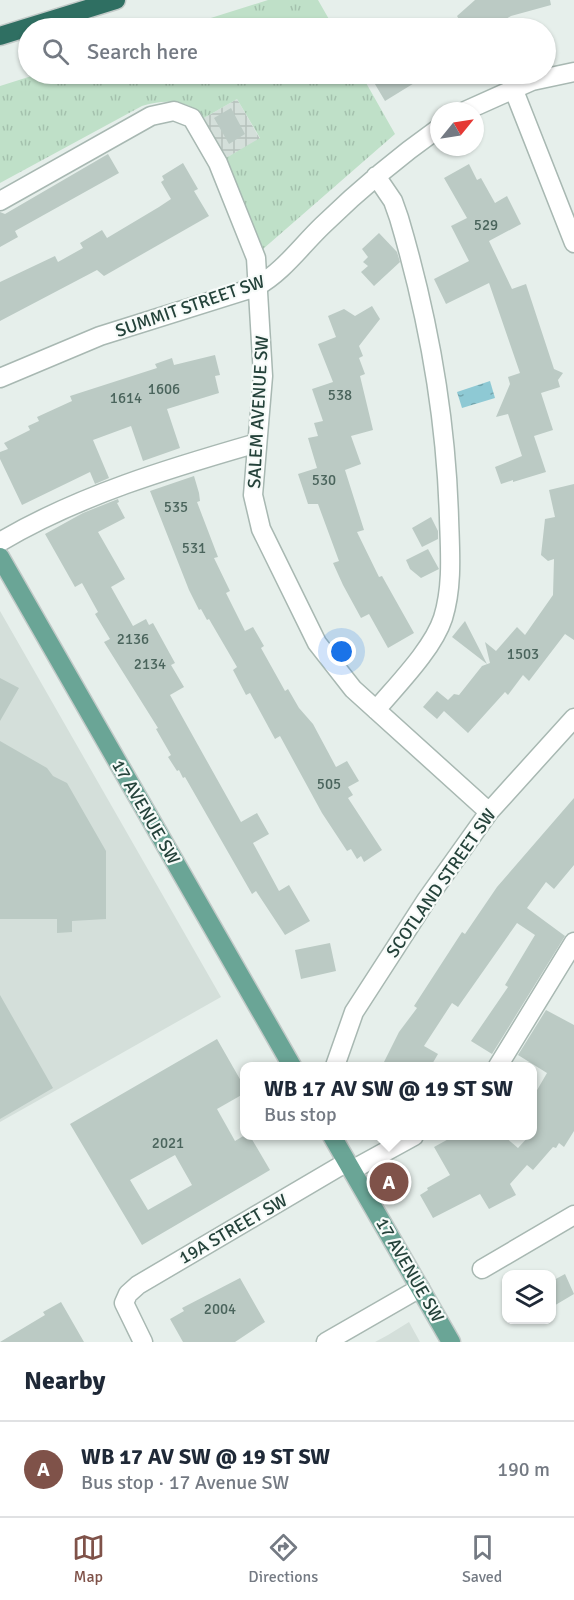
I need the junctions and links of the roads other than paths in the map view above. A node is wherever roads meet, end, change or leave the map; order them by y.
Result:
1 (116, 0) edge
2 (58, 18) edge
3 (18, 30) edge
4 (0, 36) edge
5 (574, 72) edge
6 (556, 75) edge
7 (525, 84) edge
8 (513, 88) junction
9 (484, 102) edge
10 (430, 135) edge
11 (376, 176) junction
12 (0, 201) edge
13 (574, 243) edge
14 (256, 287) junction
15 (0, 378) edge
16 (257, 443) junction
17 (0, 542) edge
18 (0, 558) edge
19 (376, 710) junction
20 (574, 718) edge
21 (489, 812) junction
22 (574, 942) edge
23 (290, 1062) edge
24 (335, 1062) edge
25 (500, 1062) edge
26 (334, 1140) edge
27 (405, 1140) edge
28 (350, 1166) junction
29 (574, 1215) edge
30 (482, 1269) dead end
31 (420, 1288) junction
32 (143, 1342) edge
33 (327, 1342) edge
34 (451, 1342) edge

1 - 2 highway
3 - 4 highway
5 - 6 street
7 - 8 street
8 - 9 street
8 - 13 street
10 - 11 street, SUMMIT STREET SW
11 - 14 street, SUMMIT STREET SW
11 - 19 street
12 - 14 street, SALEM AVENUE SW
14 - 15 street, SUMMIT STREET SW
14 - 16 street, SALEM AVENUE SW
16 - 17 street
16 - 19 street, SALEM AVENUE SW
18 - 23 main road, 17 AVENUE SW
19 - 21 street, SALEM AVENUE SW
20 - 21 street, SCOTLAND STREET SW
21 - 24 street, SCOTLAND STREET SW
22 - 25 street
26 - 28 main road, 17 AVENUE SW
27 - 28 street, 19A STREET SW
28 - 31 main road, 17 AVENUE SW
28 - 32 street, 19A STREET SW
29 - 30 street
31 - 33 street
31 - 34 main road, 17 AVENUE SW

